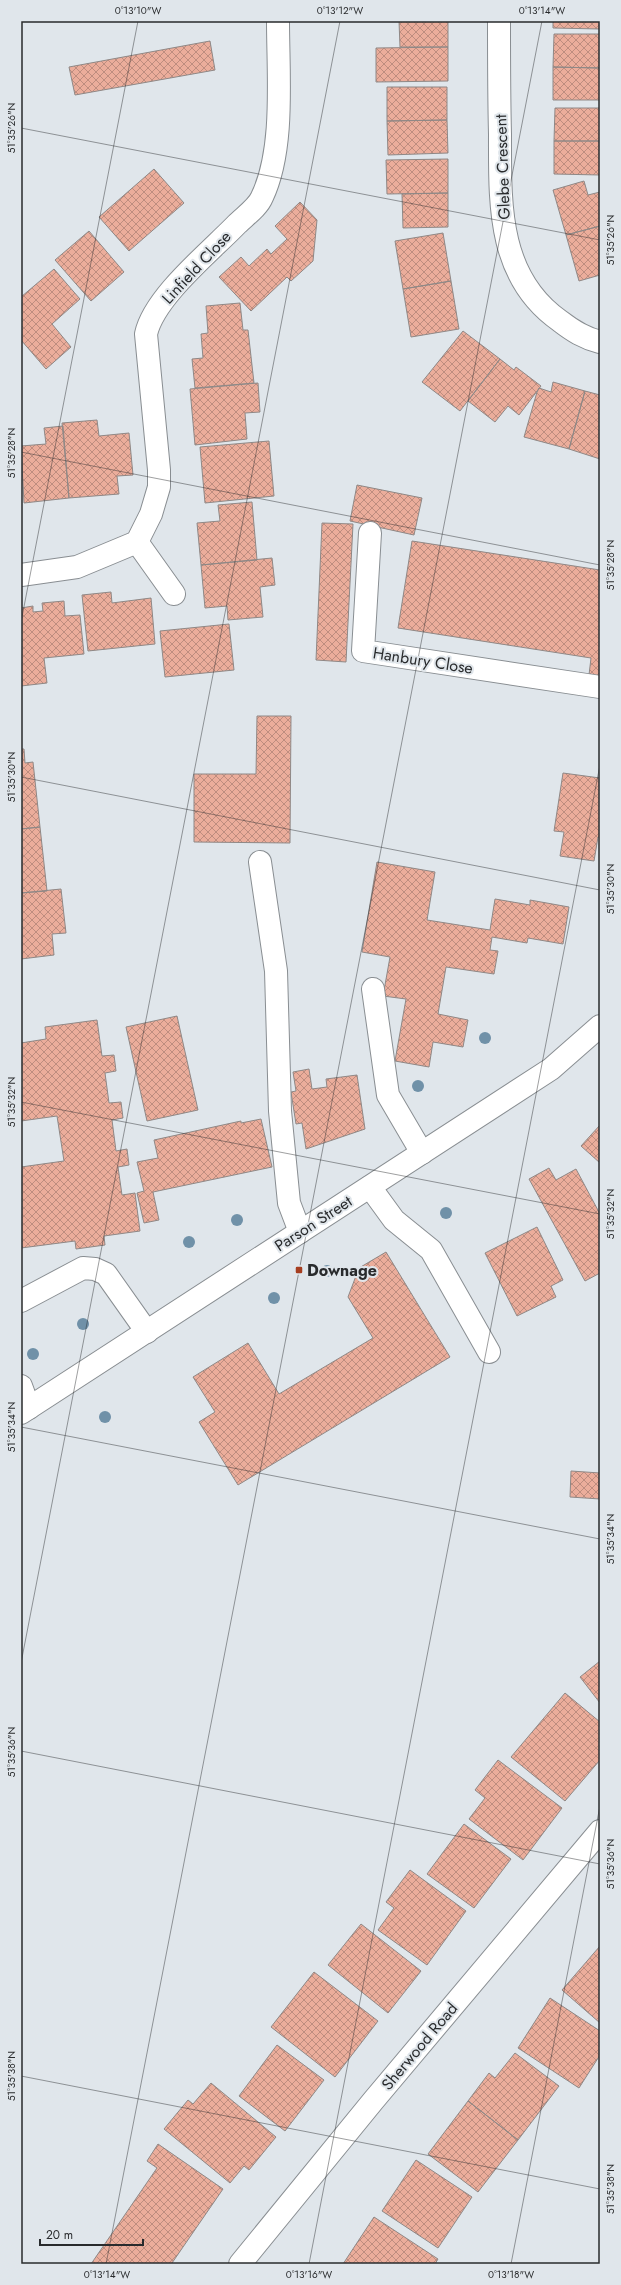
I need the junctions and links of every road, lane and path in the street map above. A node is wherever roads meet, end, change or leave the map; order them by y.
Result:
1 (278, 21) edge
2 (499, 21) edge
3 (600, 342) edge
4 (370, 534) dead end
5 (137, 542) junction
6 (21, 575) edge
7 (174, 594) dead end
8 (600, 687) edge
9 (260, 862) dead end
10 (372, 989) dead end
11 (600, 1026) edge
12 (422, 1153) junction
13 (370, 1187) junction
14 (300, 1232) junction
15 (21, 1301) edge
16 (147, 1332) junction
17 (489, 1352) dead end
18 (21, 1386) edge
19 (25, 1411) edge
20 (600, 1831) edge
21 (240, 2264) edge

1 - 5 street, Linfield Close
2 - 3 street, Glebe Crescent
4 - 8 street, Hanbury Close
5 - 6 street
5 - 7 street
9 - 14 street
10 - 12 street
11 - 12 street, Parson Street
12 - 13 street, Parson Street
13 - 14 street, Parson Street
13 - 17 street
14 - 16 street, Parson Street
15 - 16 street
16 - 19 street, Parson Street
18 - 19 street
20 - 21 street, Sherwood Road

